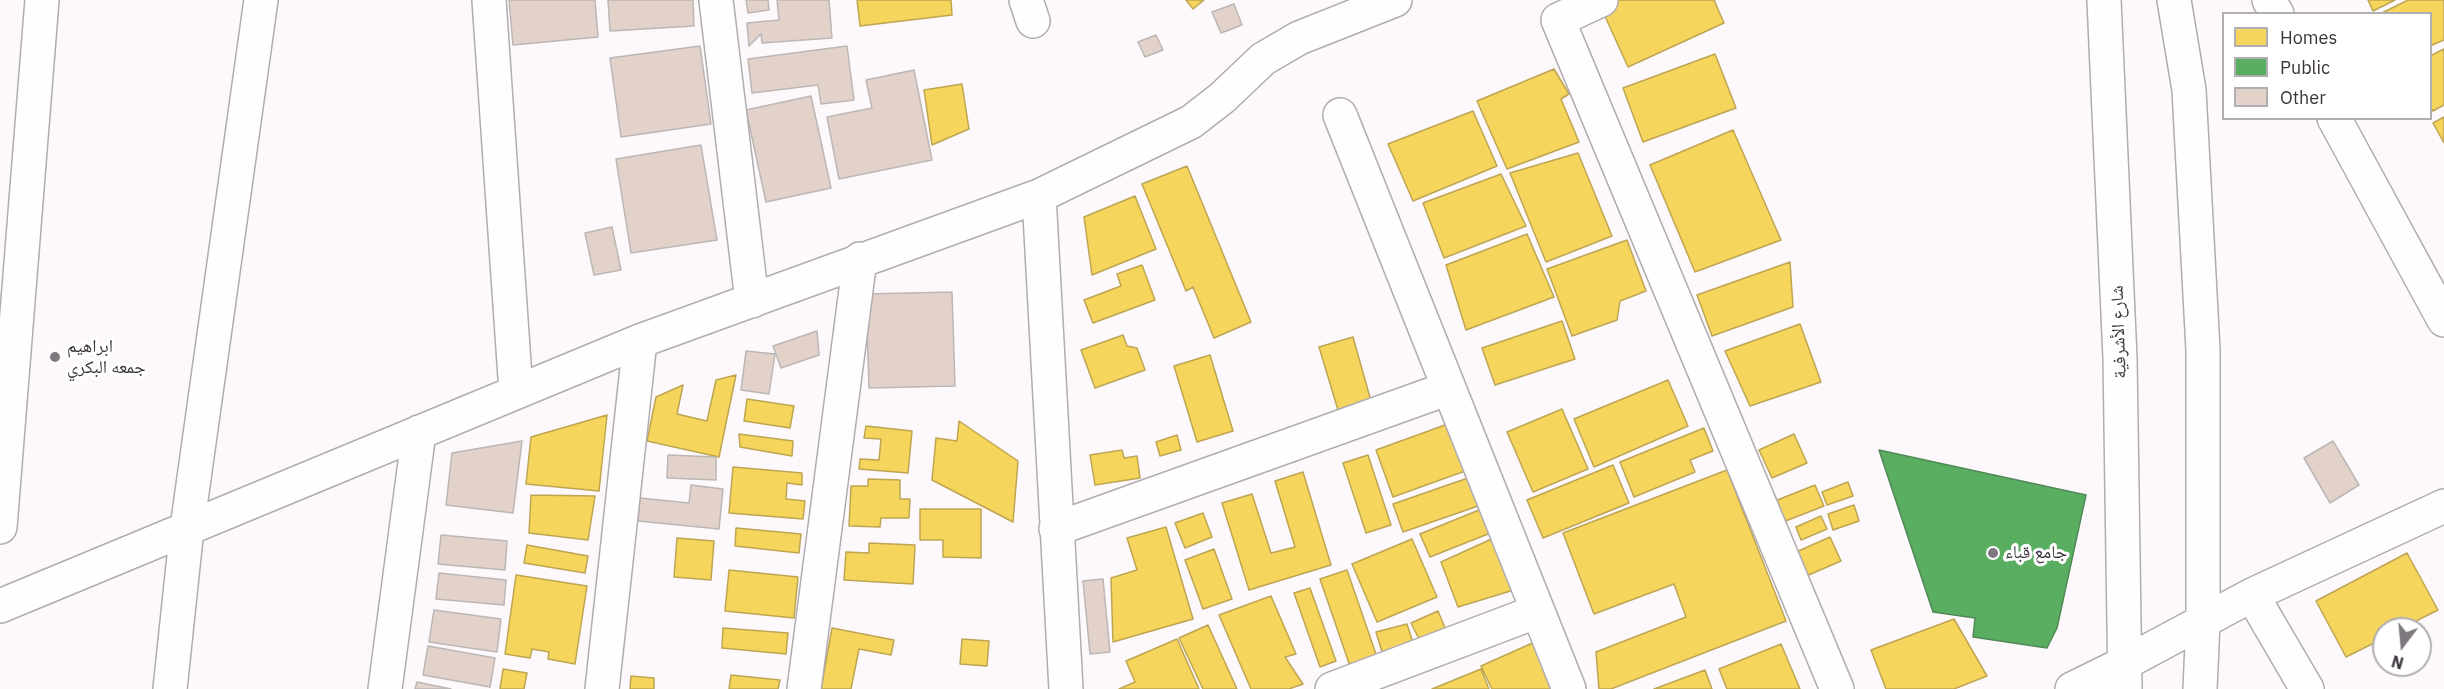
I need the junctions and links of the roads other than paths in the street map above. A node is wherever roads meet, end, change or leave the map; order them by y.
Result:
1 (42, 0) edge
2 (261, 0) edge
3 (489, 0) edge
4 (716, 0) edge
5 (1395, 0) edge
6 (1601, 0) edge
7 (2104, 0) edge
8 (2174, 0) edge
9 (1340, 115) dead end
10 (2335, 120) edge
11 (1039, 196) junction
12 (860, 259) junction
13 (752, 301) junction
14 (2444, 320) edge
15 (640, 341) junction
16 (1449, 388) junction
17 (516, 392) junction
18 (418, 432) junction
19 (2444, 506) edge
20 (0, 527) edge
21 (187, 528) junction
22 (1056, 530) junction
23 (2252, 595) junction
24 (0, 606) edge
25 (1538, 611) junction
26 (2203, 622) junction
27 (2125, 676) edge
28 (170, 689) edge
29 (385, 689) edge
30 (602, 689) edge
31 (804, 689) edge
32 (1066, 689) edge
33 (1332, 689) edge
34 (1569, 689) edge
35 (1837, 689) edge
36 (2072, 689) edge
37 (2200, 689) edge
38 (2307, 689) edge

1 - 20 street
2 - 21 street
3 - 17 street
4 - 13 street
5 - 11 street
6 - 35 street
7 - 27 street, شارع الأشرفية
8 - 26 street
9 - 16 street
10 - 14 street
11 - 12 street
11 - 22 street
12 - 13 street
12 - 31 street
13 - 15 street
15 - 17 street
15 - 30 street
16 - 22 street
16 - 25 street
17 - 18 street
18 - 21 street
18 - 29 street
19 - 23 street
21 - 24 street
21 - 28 street
22 - 32 street
23 - 26 street
23 - 38 street
25 - 33 street
25 - 34 street
26 - 27 street
26 - 37 street
27 - 36 street

